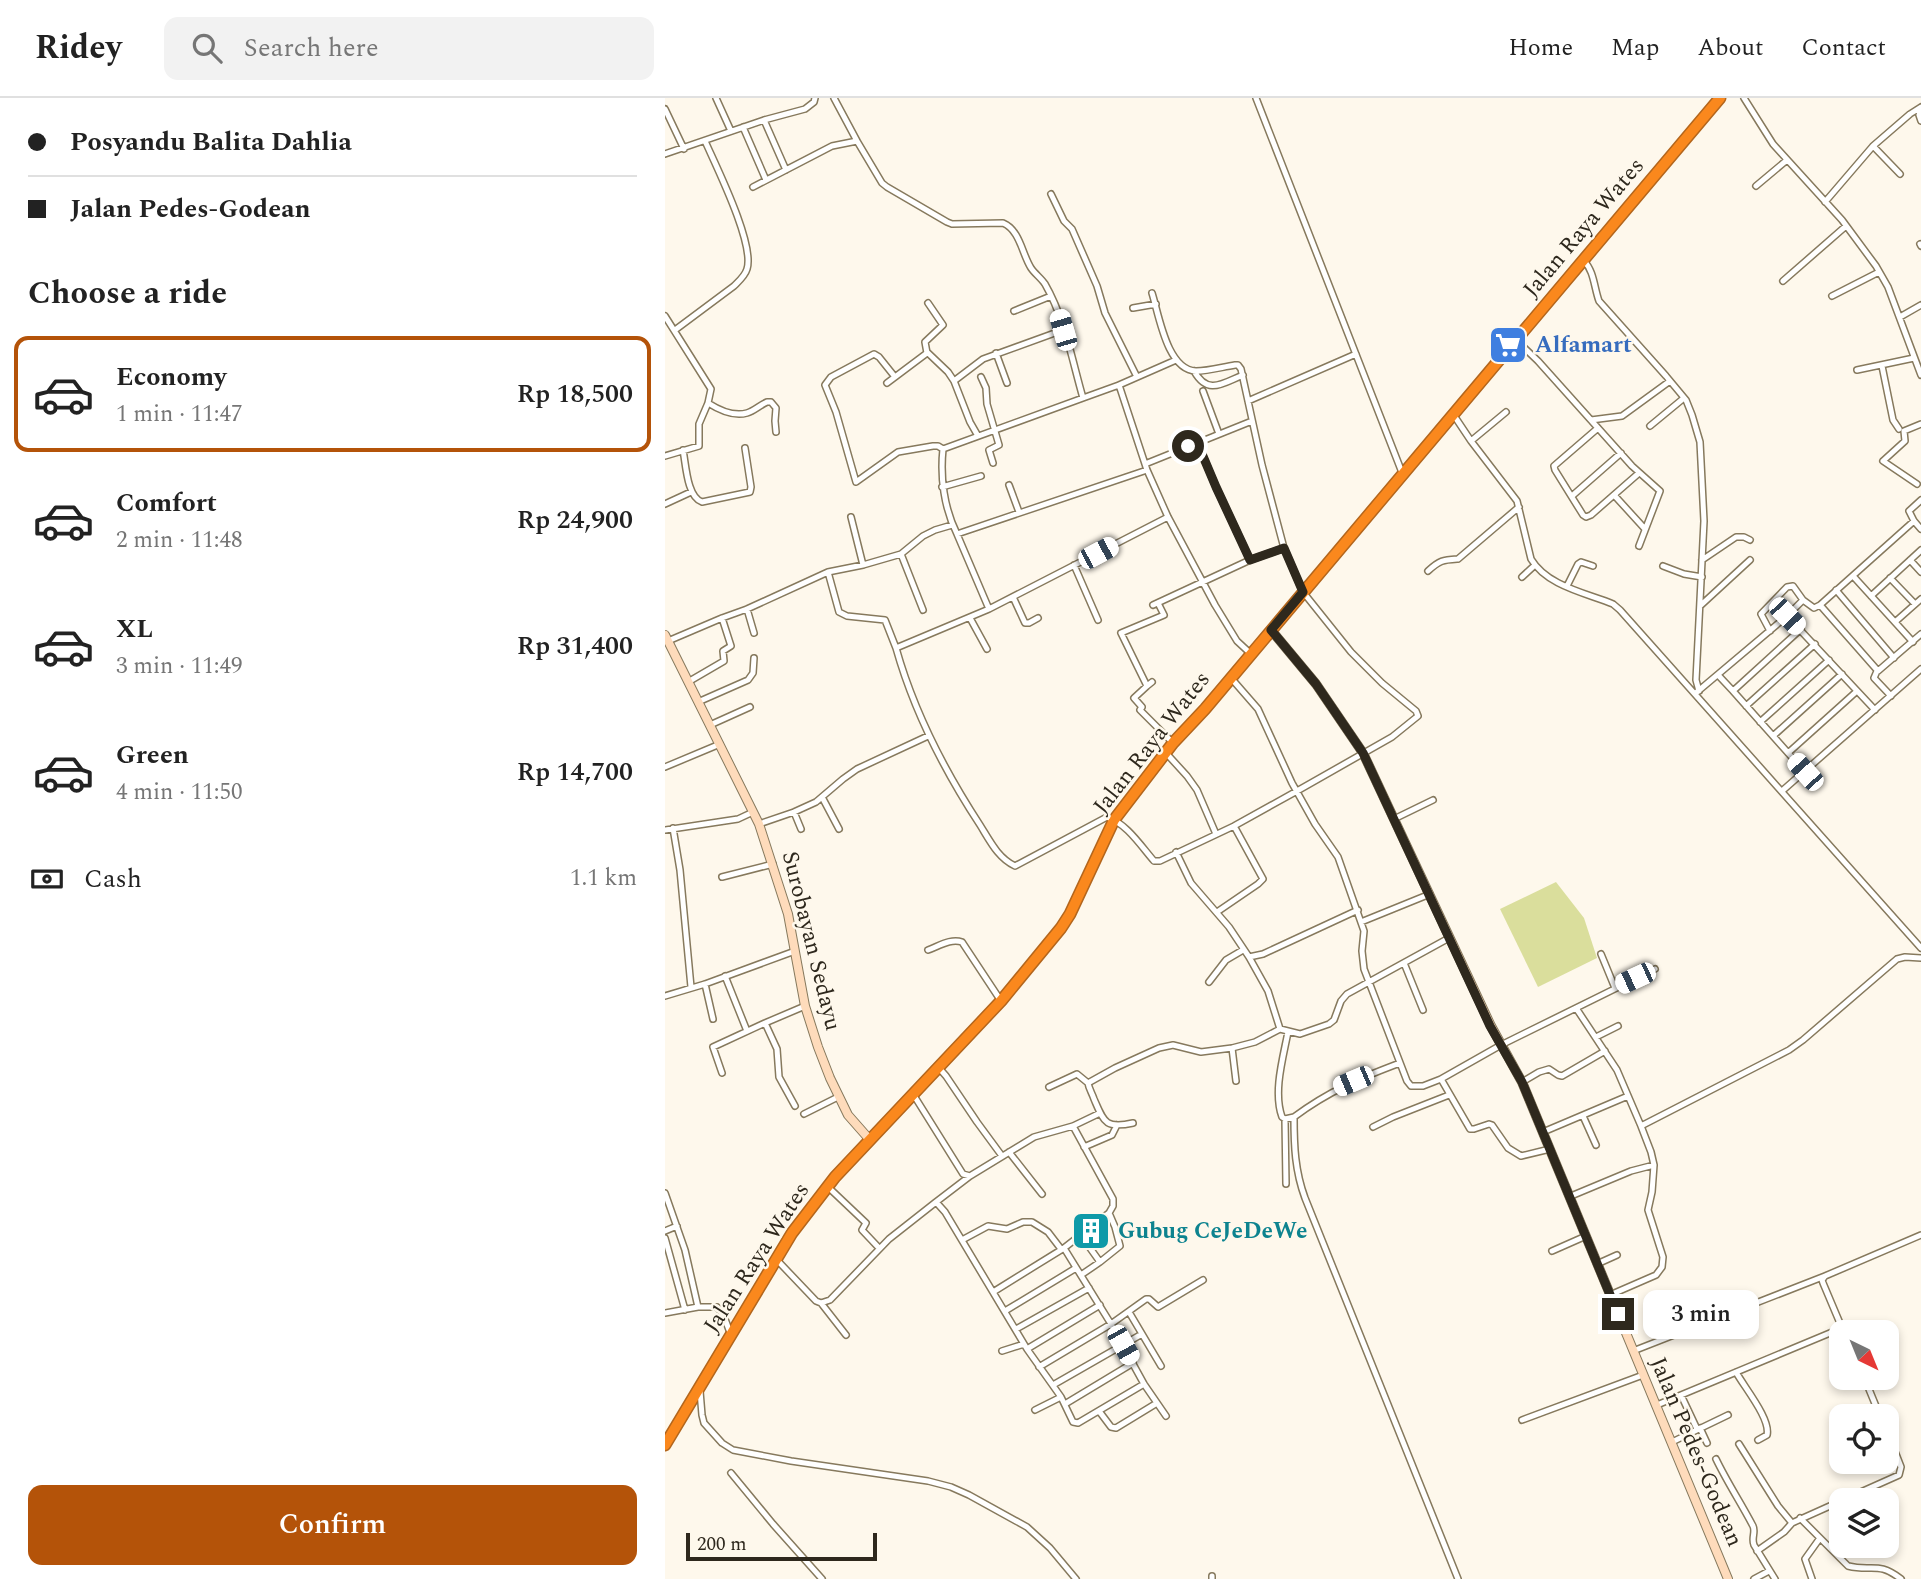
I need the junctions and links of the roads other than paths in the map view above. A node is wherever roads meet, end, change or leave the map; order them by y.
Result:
1 (716, 98) edge
2 (815, 98) edge
3 (834, 98) edge
4 (1256, 98) edge
5 (1719, 98) edge
6 (1744, 98) edge
7 (1921, 108) edge
8 (665, 109) edge
9 (764, 120) junction
10 (1921, 121) edge
11 (743, 127) junction
12 (731, 131) junction
13 (705, 141) junction
14 (857, 141) junction
15 (1873, 146) junction
16 (684, 149) junction
17 (665, 154) edge
18 (1787, 160) junction
19 (786, 170) junction
20 (1900, 174) dead end
21 (766, 180) junction
22 (1756, 186) dead end
23 (753, 187) dead end
24 (1051, 194) dead end
25 (1825, 202) junction
26 (1846, 226) junction
27 (1584, 261) junction
28 (1879, 272) junction
29 (1783, 281) dead end
30 (1152, 293) dead end
31 (1051, 296) junction
32 (1832, 296) dead end
33 (928, 303) dead end
34 (1156, 304) junction
35 (1921, 305) edge
36 (1133, 308) dead end
37 (1014, 311) dead end
38 (665, 316) edge
39 (1900, 317) junction
40 (675, 330) junction
41 (1063, 330) junction
42 (1517, 340) junction
43 (927, 352) junction
44 (996, 353) junction
45 (1356, 354) junction
46 (1915, 358) junction
47 (1175, 359) junction
48 (1882, 366) junction
49 (1857, 370) dead end
50 (1194, 371) junction
51 (1243, 374) junction
52 (1921, 375) edge
53 (895, 377) junction
54 (981, 377) dead end
55 (1137, 377) junction
56 (954, 381) junction
57 (1670, 381) junction
58 (887, 383) dead end
59 (1007, 383) dead end
60 (1119, 385) junction
61 (1203, 391) dead end
62 (1083, 398) junction
63 (1684, 398) junction
64 (1248, 401) junction
65 (708, 403) junction
66 (1506, 412) dead end
67 (1453, 414) junction
68 (1591, 420) junction
69 (1252, 421) junction
70 (1921, 424) edge
71 (1650, 426) dead end
72 (1598, 428) junction
73 (1899, 429) dead end
74 (995, 430) junction
75 (776, 432) dead end
76 (1219, 434) junction
77 (978, 436) junction
78 (1197, 442) junction
79 (1471, 442) junction
80 (745, 448) dead end
81 (943, 449) junction
82 (683, 450) junction
83 (1621, 453) junction
84 (665, 456) edge
85 (993, 463) dead end
86 (1146, 467) junction
87 (1639, 473) junction
88 (1402, 475) junction
89 (981, 476) dead end
90 (1917, 484) dead end
91 (1009, 485) dead end
92 (942, 487) junction
93 (691, 492) junction
94 (1614, 495) junction
95 (1572, 496) junction
96 (1921, 500) edge
97 (665, 504) edge
98 (1519, 507) junction
99 (1019, 512) junction
100 (851, 517) dead end
101 (1168, 517) junction
102 (1914, 521) junction
103 (952, 525) junction
104 (1646, 529) junction
105 (1921, 529) edge
106 (957, 534) junction
107 (1749, 540) dead end
108 (1639, 546) dead end
109 (1284, 548) junction
110 (1921, 550) edge
111 (901, 554) junction
112 (1750, 559) dead end
113 (1250, 560) junction
114 (1702, 560) junction
115 (1910, 560) junction
116 (863, 565) junction
117 (1074, 565) junction
118 (1535, 565) junction
119 (1593, 566) dead end
120 (1663, 566) dead end
121 (1428, 571) dead end
122 (828, 572) junction
123 (1921, 572) edge
124 (1853, 576) junction
125 (1522, 577) dead end
126 (1702, 577) junction
127 (1890, 578) junction
128 (1203, 582) junction
129 (1567, 586) junction
130 (1836, 590) junction
131 (1303, 592) junction
132 (1871, 596) junction
133 (1013, 597) junction
134 (1921, 599) edge
135 (1803, 600) junction
136 (1915, 604) junction
137 (1820, 605) junction
138 (1700, 606) junction
139 (747, 609) junction
140 (989, 609) junction
141 (923, 610) dead end
142 (1787, 616) junction
143 (722, 618) junction
144 (970, 618) junction
145 (1038, 618) dead end
146 (1098, 620) dead end
147 (1895, 622) junction
148 (1801, 629) junction
149 (1271, 630) junction
150 (1770, 631) junction
151 (754, 633) dead end
152 (1921, 634) edge
153 (667, 638) edge
154 (1913, 642) junction
155 (1815, 644) junction
156 (896, 648) junction
157 (987, 649) dead end
158 (1251, 654) junction
159 (1894, 657) junction
160 (754, 658) dead end
161 (1829, 660) junction
162 (1921, 670) edge
163 (1877, 671) junction
164 (1842, 674) junction
165 (1718, 675) junction
166 (1231, 678) junction
167 (688, 682) junction
168 (1733, 691) junction
169 (1857, 691) junction
170 (1697, 692) junction
171 (728, 696) dead end
172 (1891, 696) junction
173 (698, 702) junction
174 (733, 706) dead end
175 (1746, 706) junction
176 (750, 707) dead end
177 (1875, 710) junction
178 (736, 713) junction
179 (1760, 722) junction
180 (710, 725) junction
181 (927, 736) junction
182 (1773, 736) junction
183 (1173, 743) junction
184 (720, 744) junction
185 (1165, 753) junction
186 (1363, 753) junction
187 (1788, 753) junction
188 (665, 767) edge
189 (1805, 772) junction
190 (1297, 791) junction
191 (1782, 792) junction
192 (822, 797) junction
193 (1433, 800) dead end
194 (753, 812) junction
195 (794, 812) junction
196 (1394, 819) junction
197 (1114, 820) junction
198 (759, 824) junction
199 (1234, 826) junction
200 (673, 828) junction
201 (800, 829) dead end
202 (839, 829) dead end
203 (665, 830) edge
204 (1216, 834) junction
205 (1176, 852) junction
206 (773, 864) junction
207 (722, 877) dead end
208 (1430, 894) junction
209 (1358, 910) junction
210 (1217, 912) junction
211 (1361, 922) junction
212 (1449, 938) junction
213 (1921, 948) edge
214 (929, 950) dead end
215 (1243, 950) junction
216 (795, 951) junction
217 (1601, 954) dead end
218 (1249, 957) junction
219 (1921, 958) edge
220 (1404, 963) junction
221 (1655, 969) dead end
222 (725, 976) junction
223 (1209, 982) dead end
224 (1369, 983) junction
225 (705, 984) junction
226 (691, 987) junction
227 (1615, 988) junction
228 (665, 996) edge
229 (1001, 1001) junction
230 (805, 1006) junction
231 (1576, 1008) junction
232 (1423, 1010) dead end
233 (713, 1020) dead end
234 (765, 1023) junction
235 (1618, 1026) dead end
236 (1280, 1029) junction
237 (747, 1031) junction
238 (1288, 1032) junction
239 (1596, 1037) junction
240 (1501, 1045) junction
241 (1232, 1048) junction
242 (1605, 1051) junction
243 (1400, 1063) junction
244 (938, 1068) junction
245 (722, 1073) dead end
246 (1440, 1079) junction
247 (1236, 1081) dead end
248 (1522, 1082) junction
249 (1089, 1083) junction
250 (1049, 1087) dead end
251 (913, 1094) junction
252 (1449, 1095) junction
253 (1627, 1096) junction
254 (838, 1097) junction
255 (796, 1106) dead end
256 (804, 1114) dead end
257 (1098, 1114) junction
258 (1583, 1116) junction
259 (1293, 1117) junction
260 (1285, 1119) junction
261 (1133, 1123) dead end
262 (1117, 1125) junction
263 (1073, 1126) junction
264 (1373, 1126) dead end
265 (1641, 1126) junction
266 (1543, 1132) junction
267 (870, 1140) junction
268 (1597, 1145) dead end
269 (1084, 1147) junction
270 (1550, 1149) junction
271 (1009, 1152) junction
272 (1002, 1156) junction
273 (1654, 1165) junction
274 (970, 1176) junction
275 (1286, 1184) dead end
276 (827, 1186) junction
277 (665, 1193) edge
278 (1042, 1194) dead end
279 (1571, 1196) junction
280 (936, 1202) junction
281 (1109, 1213) junction
282 (677, 1226) junction
283 (665, 1231) edge
284 (1080, 1234) junction
285 (1921, 1235) edge
286 (1586, 1236) junction
287 (665, 1238) edge
288 (962, 1240) junction
289 (879, 1248) junction
290 (1063, 1248) junction
291 (1552, 1251) dead end
292 (1617, 1255) dead end
293 (776, 1259) junction
294 (1100, 1262) junction
295 (1597, 1264) junction
296 (1076, 1268) junction
297 (1080, 1275) junction
298 (1825, 1276) junction
299 (1203, 1280) dead end
300 (1089, 1288) junction
301 (993, 1292) junction
302 (1610, 1295) junction
303 (821, 1303) junction
304 (1100, 1306) junction
305 (698, 1307) junction
306 (685, 1310) junction
307 (1005, 1311) junction
308 (1129, 1312) junction
309 (665, 1313) edge
310 (1839, 1320) edge
311 (1111, 1324) junction
312 (1016, 1329) junction
313 (1142, 1334) junction
314 (846, 1335) dead end
315 (1829, 1335) edge
316 (731, 1336) junction
317 (1123, 1345) junction
318 (1025, 1346) junction
319 (1002, 1351) dead end
320 (1633, 1351) junction
321 (1133, 1363) junction
322 (1161, 1366) dead end
323 (1039, 1367) junction
324 (1736, 1372) junction
325 (1643, 1375) junction
326 (1145, 1384) junction
327 (1053, 1385) junction
328 (700, 1387) junction
329 (1681, 1395) junction
330 (1061, 1397) junction
331 (1157, 1403) junction
332 (1065, 1405) junction
333 (1657, 1405) junction
334 (1035, 1410) dead end
335 (1099, 1411) junction
336 (1728, 1415) dead end
337 (1165, 1416) dead end
338 (1522, 1420) dead end
339 (1698, 1429) junction
340 (1758, 1440) dead end
341 (1672, 1442) junction
342 (1707, 1443) dead end
343 (1739, 1444) dead end
344 (665, 1446) edge
345 (1716, 1460) dead end
346 (1899, 1462) edge
347 (731, 1473) dead end
348 (1869, 1488) edge
349 (1829, 1506) edge
350 (1800, 1518) junction
351 (1792, 1522) junction
352 (1820, 1538) junction
353 (1757, 1551) junction
354 (1769, 1571) junction
355 (822, 1579) edge
356 (1076, 1579) edge
357 (1458, 1579) edge
358 (1728, 1579) edge
359 (1754, 1579) edge
360 (1775, 1579) edge
361 (1812, 1579) edge
362 (1901, 1579) edge

1 - 12 street
2 - 9 street
3 - 14 street
4 - 45 street
5 - 27 highway, Jalan Raya Wates
6 - 18 street
7 - 10 street
7 - 15 street
8 - 16 street
9 - 11 street
9 - 19 street
11 - 12 street
11 - 21 street
12 - 13 street
13 - 16 street
13 - 40 street
14 - 19 street
14 - 31 street
15 - 20 street
15 - 25 street
16 - 17 street
18 - 22 street
18 - 25 street
19 - 21 street
21 - 23 street
24 - 55 street
25 - 26 street
26 - 28 street
26 - 29 street
27 - 42 highway, Jalan Raya Wates
27 - 57 street
28 - 32 street
28 - 39 street
30 - 34 street
31 - 37 street
31 - 41 street
33 - 43 street
34 - 36 street
34 - 47 street
35 - 39 street
38 - 40 street
39 - 46 street
40 - 65 street
41 - 44 street
41 - 62 street
42 - 67 highway, Jalan Raya Wates
42 - 68 street
43 - 53 street
43 - 56 street
44 - 56 street
44 - 59 street
45 - 64 street
45 - 88 street
46 - 48 street
46 - 52 street
47 - 50 street
47 - 55 street
48 - 49 street
48 - 73 street
50 - 51 street
50 - 51 street
51 - 64 street
53 - 58 street
53 - 81 street
54 - 74 street
55 - 60 street
56 - 77 street
57 - 63 street
57 - 68 street
60 - 62 street
60 - 86 street
61 - 76 street
62 - 74 street
63 - 71 street
63 - 114 street
64 - 69 street
65 - 75 street
65 - 82 street
66 - 79 street
67 - 79 street
67 - 88 highway, Jalan Raya Wates
68 - 72 street
69 - 76 street
69 - 109 street
70 - 90 street
72 - 83 street
72 - 95 street
74 - 77 street
74 - 85 street
76 - 78 street
77 - 81 street
78 - 86 street
78 - 113 street
79 - 98 street
80 - 93 street
81 - 92 street
82 - 84 street
82 - 93 street
83 - 87 street
83 - 95 street
86 - 99 street
86 - 101 street
87 - 94 street
87 - 104 street
88 - 131 highway, Jalan Raya Wates
89 - 92 street
91 - 99 street
92 - 103 street
93 - 97 street
94 - 95 street
94 - 104 street
96 - 102 street
98 - 118 street
98 - 121 street
99 - 106 street
100 - 116 street
101 - 117 street
101 - 128 street
102 - 105 street
102 - 124 street
103 - 106 street
103 - 111 street
104 - 108 street
106 - 140 street
107 - 114 street
109 - 113 street
109 - 131 street
110 - 115 street
111 - 116 street
111 - 141 street
112 - 138 street
113 - 128 street
114 - 126 street
115 - 123 street
115 - 127 street
116 - 122 street
117 - 133 street
117 - 146 street
118 - 125 street
118 - 129 street
119 - 129 street
120 - 126 street
122 - 139 street
122 - 156 street
124 - 130 street
124 - 132 street
126 - 138 street
127 - 132 street
127 - 136 street
128 - 158 street
128 - 183 street
129 - 170 street
130 - 137 street
130 - 159 street
131 - 149 highway, Jalan Raya Wates
131 - 186 street
132 - 147 street
133 - 140 street
133 - 145 street
134 - 136 street
135 - 137 street
135 - 142 street
135 - 150 street
136 - 147 street
137 - 163 street
138 - 170 street
139 - 143 street
139 - 151 street
140 - 144 street
142 - 148 street
142 - 150 street
143 - 153 street
143 - 167 street
144 - 156 street
144 - 157 street
147 - 154 street
148 - 155 street
148 - 168 street
149 - 158 highway, Jalan Raya Wates
149 - 186 street, Jalan Pedes-Godean
150 - 165 street
152 - 154 street
153 - 167 street, Surobayan Sedayu
154 - 159 street
155 - 161 street
155 - 175 street
156 - 181 street
158 - 166 highway, Jalan Raya Wates
159 - 163 street
160 - 173 street
161 - 164 street
161 - 179 street
162 - 172 street
163 - 172 street
164 - 169 street
164 - 182 street
165 - 168 street
165 - 170 street
166 - 183 highway, Jalan Raya Wates
166 - 190 street
167 - 173 street, Surobayan Sedayu
168 - 175 street
169 - 177 street
169 - 187 street
170 - 191 street
171 - 173 street
172 - 177 street
173 - 180 street, Surobayan Sedayu
174 - 178 street
175 - 179 street
176 - 178 street
177 - 189 street
178 - 180 street
179 - 182 street
180 - 184 street, Surobayan Sedayu
181 - 192 street
181 - 197 street
182 - 187 street
183 - 185 highway, Jalan Raya Wates
184 - 188 street
184 - 194 street, Surobayan Sedayu
185 - 197 highway, Jalan Raya Wates
185 - 204 street
186 - 190 street
186 - 196 street, Jalan Pedes-Godean
187 - 189 street
189 - 191 street
190 - 199 street
190 - 209 street
191 - 213 street
192 - 195 street
192 - 202 street
193 - 196 street
194 - 198 street, Surobayan Sedayu
194 - 200 street
195 - 198 street
195 - 201 street
196 - 208 street, Jalan Pedes-Godean
197 - 205 street
197 - 229 highway, Jalan Raya Wates
198 - 206 street, Surobayan Sedayu
199 - 204 street
199 - 210 street
200 - 203 street
200 - 226 street
204 - 205 street
205 - 210 street
206 - 207 street
206 - 216 street, Surobayan Sedayu
208 - 211 street
208 - 212 street, Jalan Pedes-Godean
209 - 211 street
209 - 218 street
210 - 215 street
211 - 224 street
212 - 220 street
212 - 240 street, Jalan Pedes-Godean
214 - 229 street
215 - 218 street
215 - 223 street
216 - 222 street
216 - 230 street, Surobayan Sedayu
217 - 227 street
218 - 236 street
219 - 265 street
220 - 224 street
220 - 232 street
221 - 227 street
222 - 225 street
222 - 237 street
224 - 238 street
224 - 243 street
225 - 226 street
225 - 233 street
226 - 228 street
227 - 231 street
229 - 244 highway, Jalan Raya Wates
230 - 234 street
230 - 254 street, Surobayan Sedayu
231 - 239 street
231 - 240 street
234 - 237 street
234 - 255 street
235 - 239 street
236 - 238 street
236 - 241 street
237 - 245 street
238 - 260 street
239 - 242 street
240 - 246 street
240 - 248 street, Jalan Pedes-Godean
241 - 247 street
241 - 249 street
242 - 248 street
242 - 253 street
243 - 246 street
243 - 259 street
244 - 251 highway, Jalan Raya Wates
244 - 272 street
246 - 252 street
248 - 266 street, Jalan Pedes-Godean
249 - 250 street
249 - 257 street
251 - 267 highway, Jalan Raya Wates
251 - 274 street
252 - 264 street
252 - 270 street
253 - 258 street
253 - 265 street
254 - 256 street
254 - 267 street, Surobayan Sedayu
257 - 262 street
257 - 263 street
258 - 266 street
258 - 268 street
259 - 260 street
259 - 357 street
260 - 275 street
261 - 262 street
262 - 269 street
263 - 269 street
263 - 271 street
265 - 273 street
266 - 270 street, Jalan Pedes-Godean
267 - 276 highway, Jalan Raya Wates
269 - 281 street
270 - 279 street, Jalan Pedes-Godean
271 - 272 street
271 - 278 street
272 - 274 street
273 - 279 street
273 - 302 street
274 - 280 street
276 - 289 street
276 - 293 highway, Jalan Raya Wates
277 - 282 street
279 - 286 street, Jalan Pedes-Godean
280 - 288 street
280 - 289 street
281 - 284 street
281 - 294 street
282 - 283 street
282 - 305 street
284 - 290 street
284 - 294 street
285 - 298 street
286 - 291 street
286 - 295 street, Jalan Pedes-Godean
287 - 306 street
288 - 290 street
288 - 301 street
289 - 303 street
290 - 296 street
290 - 301 street
292 - 295 street
293 - 303 street
293 - 316 highway, Jalan Raya Wates
294 - 297 street
295 - 302 street, Jalan Pedes-Godean
296 - 297 street
296 - 307 street
297 - 300 street
298 - 310 street
298 - 320 street
299 - 308 street
300 - 304 street
300 - 312 street
301 - 307 street
302 - 320 street, Jalan Pedes-Godean
303 - 314 street
304 - 311 street
304 - 318 street
305 - 306 street
305 - 316 street
306 - 309 street
307 - 312 street
308 - 311 street
308 - 313 street
311 - 317 street
311 - 323 street
312 - 318 street
313 - 317 street
313 - 322 street
315 - 324 street
316 - 328 highway, Jalan Raya Wates
317 - 321 street
317 - 327 street
318 - 319 street
318 - 323 street
320 - 325 street, Jalan Pedes-Godean
321 - 326 street
321 - 332 street
323 - 327 street
324 - 329 street
324 - 340 street
325 - 333 street, Jalan Pedes-Godean
325 - 338 street
326 - 331 street
326 - 335 street
327 - 330 street
328 - 344 highway, Jalan Raya Wates
328 - 356 street
329 - 333 street
329 - 339 street
330 - 332 street
330 - 334 street
331 - 335 street
331 - 337 street
332 - 335 street
333 - 341 street, Jalan Pedes-Godean
336 - 339 street
339 - 341 street
339 - 342 street
341 - 358 street, Jalan Pedes-Godean
343 - 351 street
345 - 353 street
346 - 348 street
347 - 355 street
349 - 350 street
350 - 351 street
350 - 352 street
351 - 353 street
352 - 361 street
352 - 362 street
353 - 354 street
354 - 359 street
354 - 360 street

